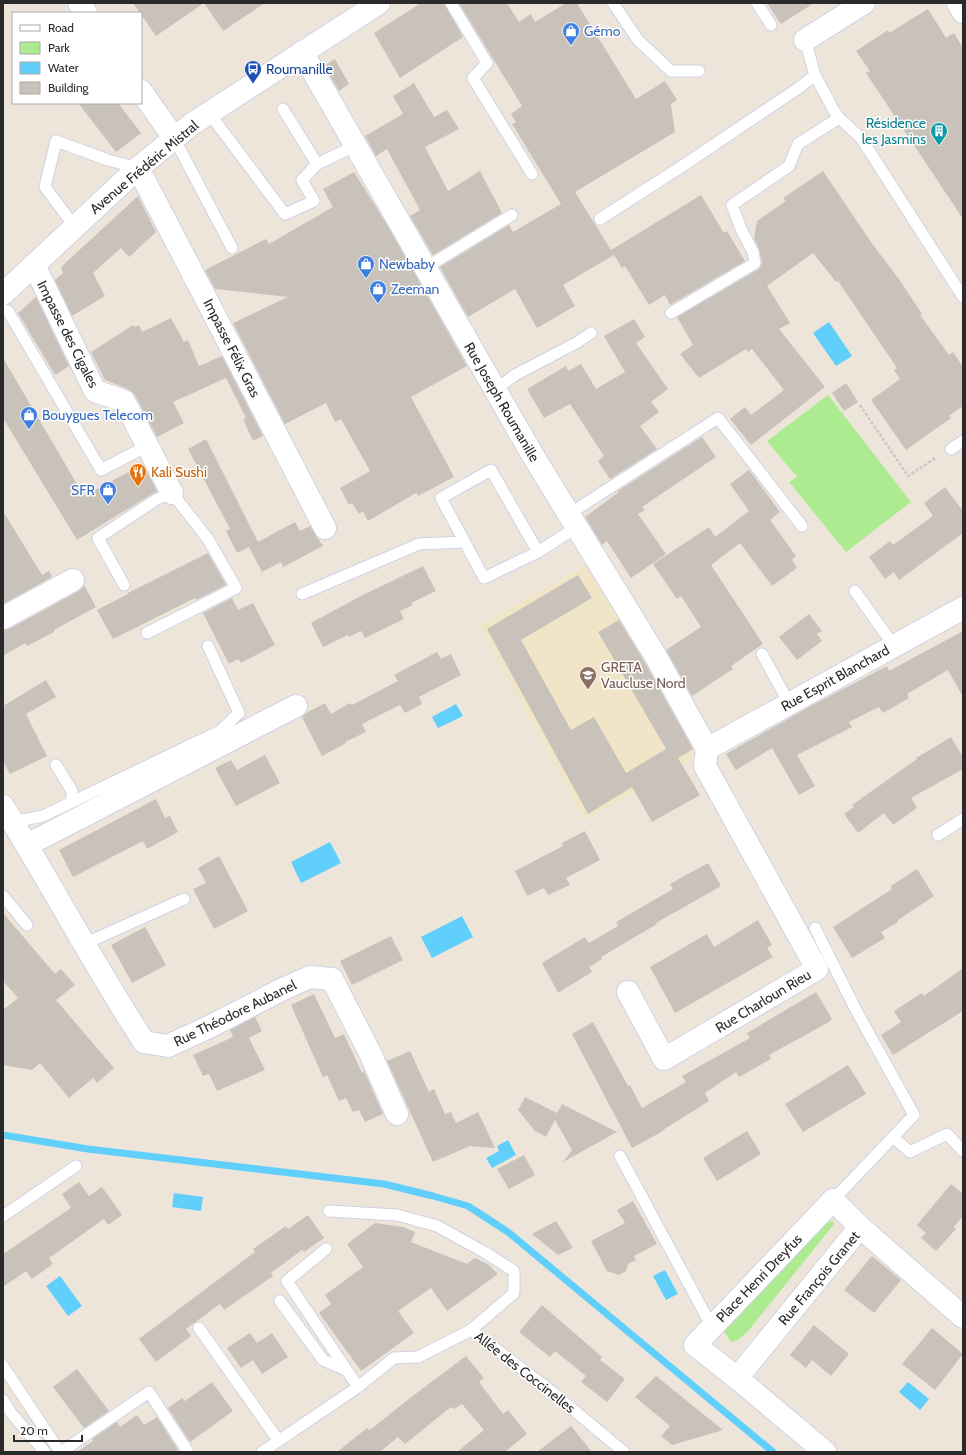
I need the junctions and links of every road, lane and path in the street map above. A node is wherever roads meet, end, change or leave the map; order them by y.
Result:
1 (79, 3) edge
2 (379, 3) edge
3 (451, 3) edge
4 (613, 3) edge
5 (757, 3) edge
6 (864, 3) edge
7 (958, 3) edge
8 (85, 12) edge
9 (963, 12) edge
10 (771, 25) dead end
11 (804, 40) joint
12 (302, 52) junction
13 (699, 71) dead end
14 (815, 75) junction
15 (142, 92) edge
16 (283, 109) dead end
17 (209, 113) junction
18 (838, 118) junction
19 (174, 138) junction
20 (355, 146) junction
21 (317, 164) junction
22 (138, 168) junction
23 (532, 174) dead end
24 (512, 215) dead end
25 (600, 219) dead end
26 (75, 227) junction
27 (232, 248) dead end
28 (34, 265) junction
29 (425, 268) junction
30 (3, 294) edge
31 (963, 297) edge
32 (3, 309) edge
33 (671, 313) dead end
34 (591, 333) dead end
35 (495, 390) junction
36 (860, 405) dead end
37 (963, 441) edge
38 (147, 446) junction
39 (951, 448) joint
40 (172, 493) junction
41 (573, 521) junction
42 (802, 526) dead end
43 (325, 528) dead end
44 (465, 542) junction
45 (538, 552) junction
46 (73, 580) dead end
47 (124, 585) dead end
48 (855, 591) dead end
49 (302, 594) dead end
50 (963, 608) edge
51 (3, 618) edge
52 (146, 633) dead end
53 (208, 646) dead end
54 (894, 646) junction
55 (762, 654) dead end
56 (789, 704) junction
57 (296, 706) dead end
58 (707, 749) junction
59 (56, 764) dead end
60 (72, 802) junction
61 (8, 814) edge
62 (963, 819) edge
63 (938, 835) dead end
64 (27, 845) junction
65 (3, 896) edge
66 (184, 898) dead end
67 (26, 925) dead end
68 (815, 928) dead end
69 (84, 944) junction
70 (628, 992) dead end
71 (397, 1114) dead end
72 (893, 1138) junction
73 (963, 1151) edge
74 (620, 1156) dead end
75 (76, 1166) dead end
76 (833, 1200) junction
77 (329, 1211) dead end
78 (3, 1216) edge
79 (860, 1227) junction
80 (326, 1249) dead end
81 (280, 1301) dead end
82 (963, 1317) edge
83 (712, 1327) junction
84 (199, 1328) dead end
85 (471, 1330) junction
86 (3, 1366) edge
87 (347, 1370) junction
88 (737, 1378) junction
89 (358, 1387) junction
90 (3, 1400) edge
91 (50, 1439) junction
92 (278, 1440) junction
93 (45, 1452) edge
94 (61, 1452) edge
95 (188, 1452) edge
96 (262, 1452) edge
97 (624, 1452) edge
98 (824, 1452) edge

1 - 8 street
2 - 12 street, Avenue Frédéric Mistral
3 - 23 lane
4 - 13 lane
5 - 10 lane
6 - 11 street
7 - 9 street
11 - 14 lane
12 - 17 street, Avenue Frédéric Mistral
12 - 20 street, Rue Joseph Roumanille
14 - 18 lane
14 - 25 lane
15 - 19 street
16 - 21 lane
17 - 19 street, Avenue Frédéric Mistral
17 - 21 lane
18 - 31 lane
18 - 33 lane
19 - 22 street, Avenue Frédéric Mistral
19 - 27 lane
20 - 21 lane
20 - 29 street, Rue Joseph Roumanille
22 - 26 street, Avenue Frédéric Mistral
22 - 26 lane
22 - 43 street, Impasse Félix Gras
24 - 29 lane
26 - 28 street, Avenue Frédéric Mistral
28 - 30 street, Avenue Frédéric Mistral
28 - 38 street, Impasse des Cigales
29 - 35 street, Rue Joseph Roumanille
32 - 38 lane
34 - 35 lane
35 - 41 street, Rue Joseph Roumanille
36 - 39 path
37 - 39 lane
38 - 40 street, Impasse des Cigales
40 - 47 lane
40 - 52 lane
41 - 42 lane
41 - 45 lane
41 - 58 street, Rue Joseph Roumanille
44 - 45 lane
44 - 45 lane
44 - 49 lane
46 - 51 street
48 - 54 lane
50 - 54 street, Rue Esprit Blanchard
53 - 60 lane
54 - 56 street, Rue Esprit Blanchard
55 - 56 lane
56 - 58 street, Rue Esprit Blanchard
57 - 64 street
58 - 70 street, Rue Charloun Rieu
59 - 60 lane
60 - 61 lane
61 - 64 street, Rue Théodore Aubanel
62 - 63 lane
64 - 69 street, Rue Théodore Aubanel
65 - 67 lane
66 - 69 lane
68 - 72 lane
69 - 71 street, Rue Théodore Aubanel
72 - 73 lane
72 - 76 lane
74 - 83 lane
75 - 78 lane
76 - 79 street
76 - 83 street, Place Henri Dreyfus
77 - 85 lane
79 - 82 street, Rue François Granet
79 - 88 street, Rue François Granet
80 - 87 lane
81 - 87 lane
83 - 88 street, Place Henri Dreyfus
84 - 92 lane
85 - 89 lane, Allée des Coccinelles
85 - 97 lane, Allée des Coccinelles
86 - 91 lane
87 - 89 lane
88 - 98 street
89 - 92 lane, Allée des Coccinelles
90 - 93 lane
91 - 93 lane
91 - 94 lane
92 - 96 lane, Allée des Coccinelles
94 - 95 lane

